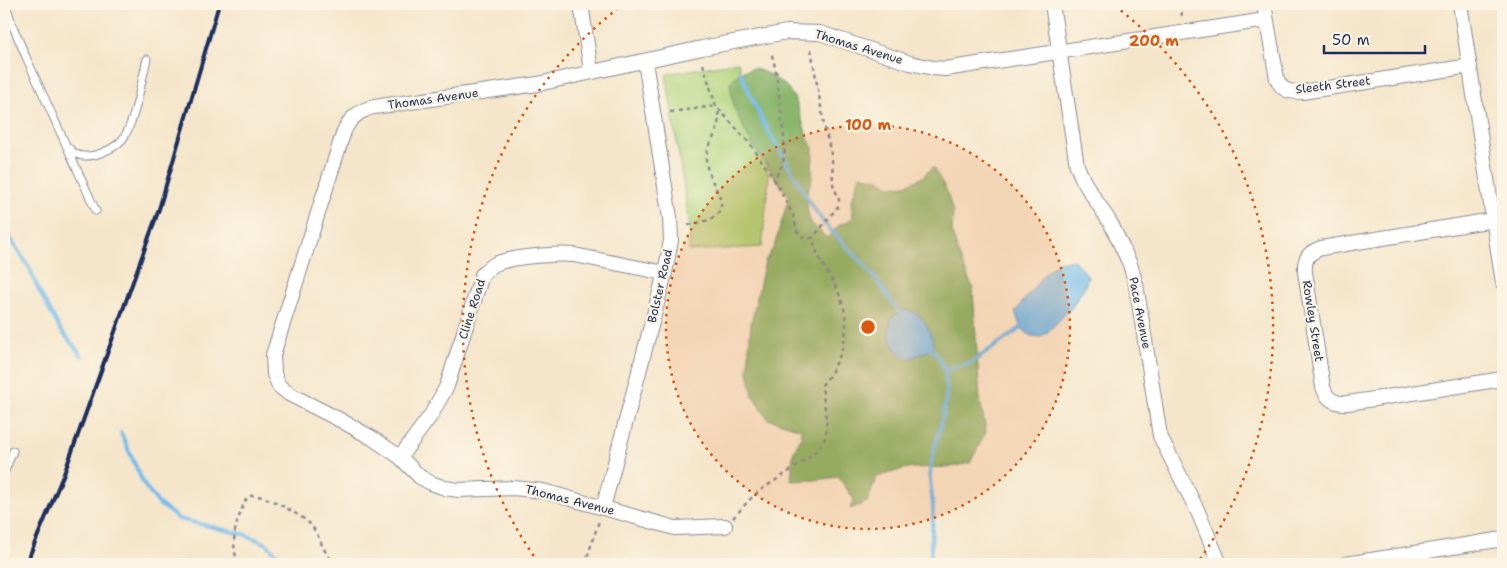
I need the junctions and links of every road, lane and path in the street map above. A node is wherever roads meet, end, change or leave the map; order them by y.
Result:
1 (6, 4) edge
2 (581, 4) edge
3 (1052, 4) edge
4 (1180, 4) edge
5 (1264, 4) edge
6 (1460, 4) edge
7 (1182, 16) dead end
8 (1266, 20) junction
9 (812, 49) dead end
10 (771, 51) dead end
11 (1060, 51) junction
12 (147, 59) dead end
13 (645, 61) junction
14 (702, 64) dead end
15 (1470, 66) junction
16 (592, 71) junction
17 (716, 106) junction
18 (718, 110) junction
19 (670, 112) dead end
20 (67, 145) junction
21 (774, 179) junction
22 (96, 211) dead end
23 (1493, 220) junction
24 (688, 225) dead end
25 (813, 238) junction
26 (665, 272) junction
27 (1503, 283) edge
28 (1503, 379) edge
29 (13, 451) dead end
30 (400, 457) junction
31 (4, 473) edge
32 (603, 508) junction
33 (725, 526) joint
34 (1503, 539) edge
35 (1384, 561) edge
36 (238, 564) edge
37 (336, 564) edge
38 (585, 564) edge
39 (1220, 564) edge
40 (1346, 564) edge

1 - 20 lane
2 - 16 street
3 - 11 street, Pace Avenue
4 - 7 path
5 - 8 street, Sleeth Street
6 - 15 street
8 - 11 street, Thomas Avenue
8 - 15 street, Sleeth Street
9 - 25 path
10 - 21 path
11 - 13 street, Thomas Avenue
11 - 39 street, Pace Avenue
12 - 20 lane
13 - 16 street, Thomas Avenue
13 - 26 street, Bolster Road
14 - 17 path
15 - 23 street
16 - 30 street, Thomas Avenue
17 - 18 path
17 - 19 path
18 - 21 path
18 - 24 path
20 - 22 lane
21 - 25 path
23 - 27 street
23 - 28 street, Rowley Street
25 - 33 path
26 - 30 street, Cline Road
26 - 32 street, Bolster Road
29 - 31 lane
30 - 32 street, Thomas Avenue
32 - 33 street, Thomas Avenue
32 - 38 path
34 - 35 street
35 - 40 street
36 - 37 path

